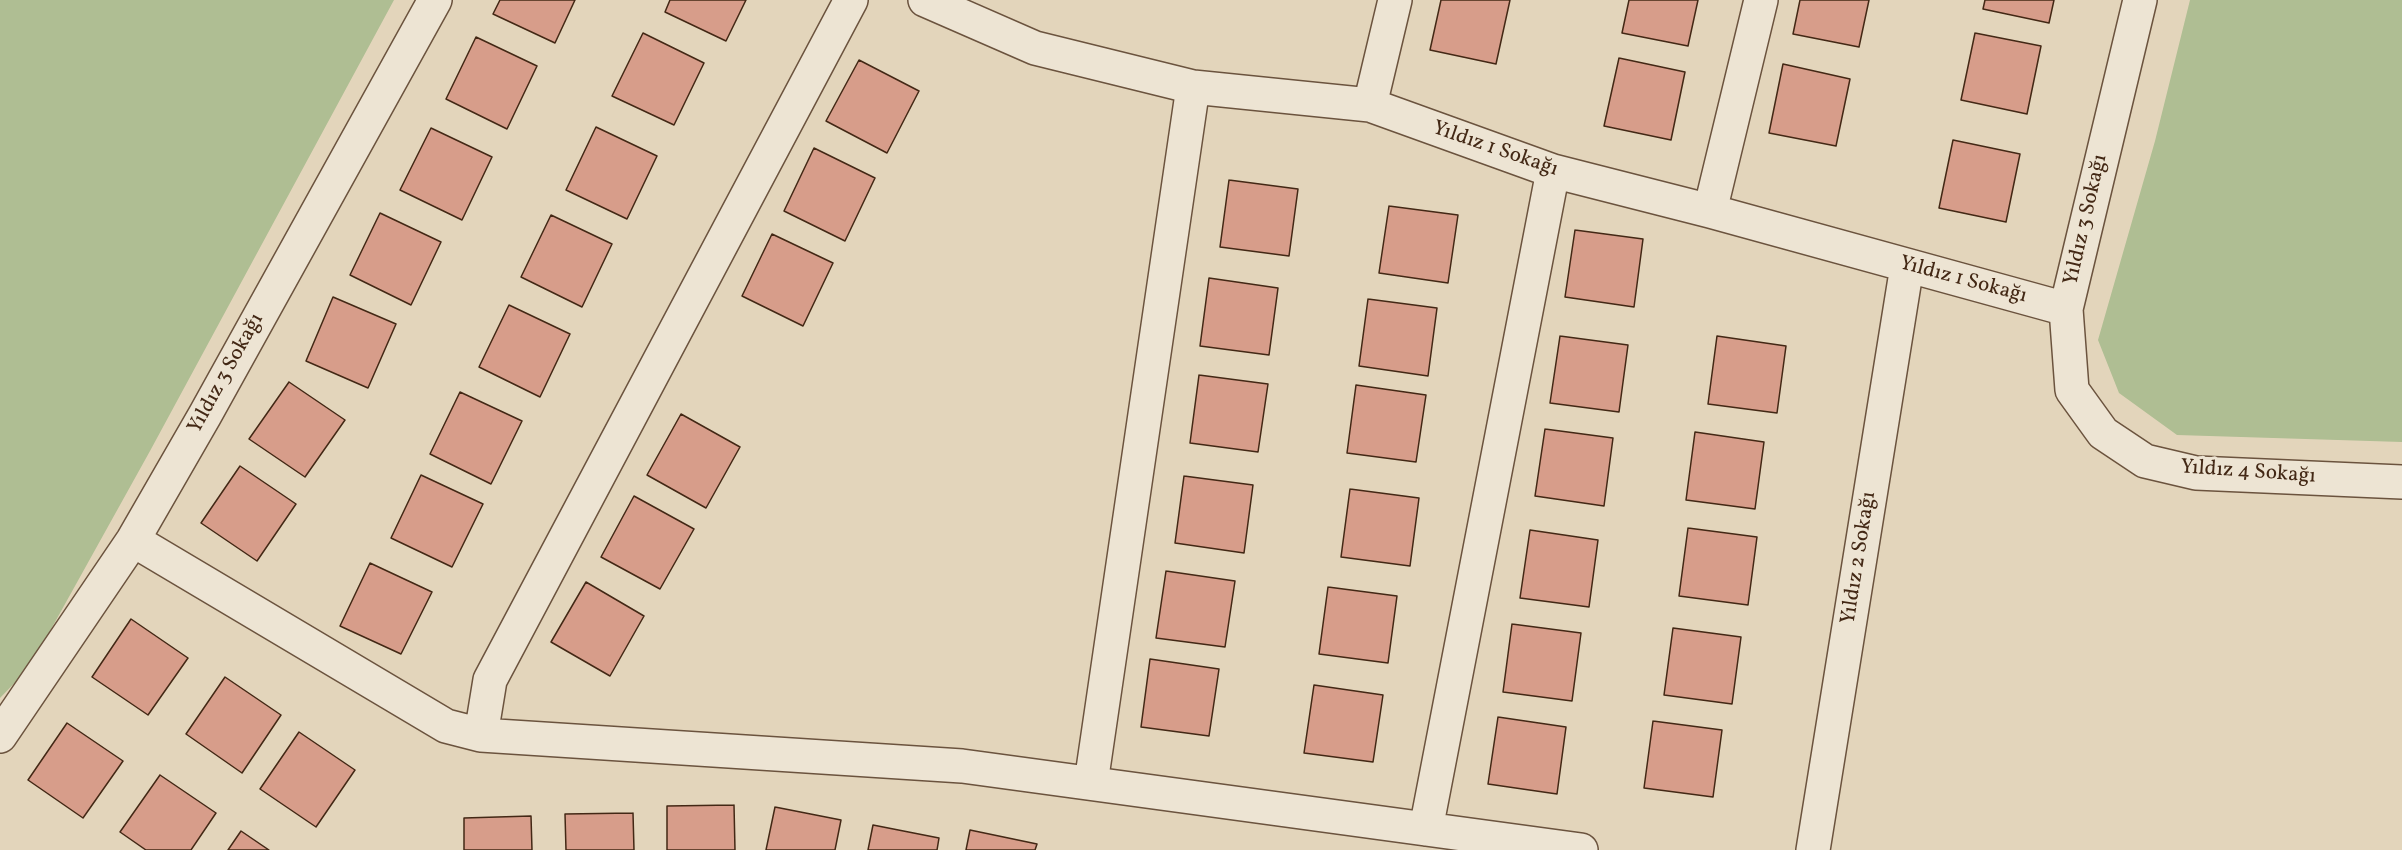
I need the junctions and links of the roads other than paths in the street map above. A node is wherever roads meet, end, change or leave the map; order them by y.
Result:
1 (435, 0) edge
2 (851, 0) edge
3 (925, 0) edge
4 (1395, 0) edge
5 (1761, 0) edge
6 (2140, 0) edge
7 (1193, 87) junction
8 (1370, 105) junction
9 (1553, 171) junction
10 (1710, 211) junction
11 (1907, 266) junction
12 (2066, 309) junction
13 (2103, 432) joint
14 (2402, 482) edge
15 (133, 540) junction
16 (481, 735) junction
17 (0, 736) edge
18 (1091, 783) junction
19 (1426, 829) junction
20 (1581, 850) edge
21 (1813, 850) edge

1 - 15 street, Yıldız 3 Sokağı
2 - 16 street
3 - 7 street, Yıldız 1 Sokağı
4 - 8 street
5 - 10 street
6 - 12 street, Yıldız 3 Sokağı
7 - 8 street, Yıldız 1 Sokağı
7 - 18 street
8 - 9 street, Yıldız 1 Sokağı
9 - 10 street, Yıldız 1 Sokağı
9 - 19 street
10 - 11 street, Yıldız 1 Sokağı
11 - 12 street, Yıldız 1 Sokağı
11 - 21 street, Yıldız 2 Sokağı
12 - 13 street, Yıldız 3 Sokağı
13 - 14 street, Yıldız 4 Sokağı
15 - 16 street
15 - 17 street, Yıldız 3 Sokağı
16 - 18 street
18 - 19 street
19 - 20 street

